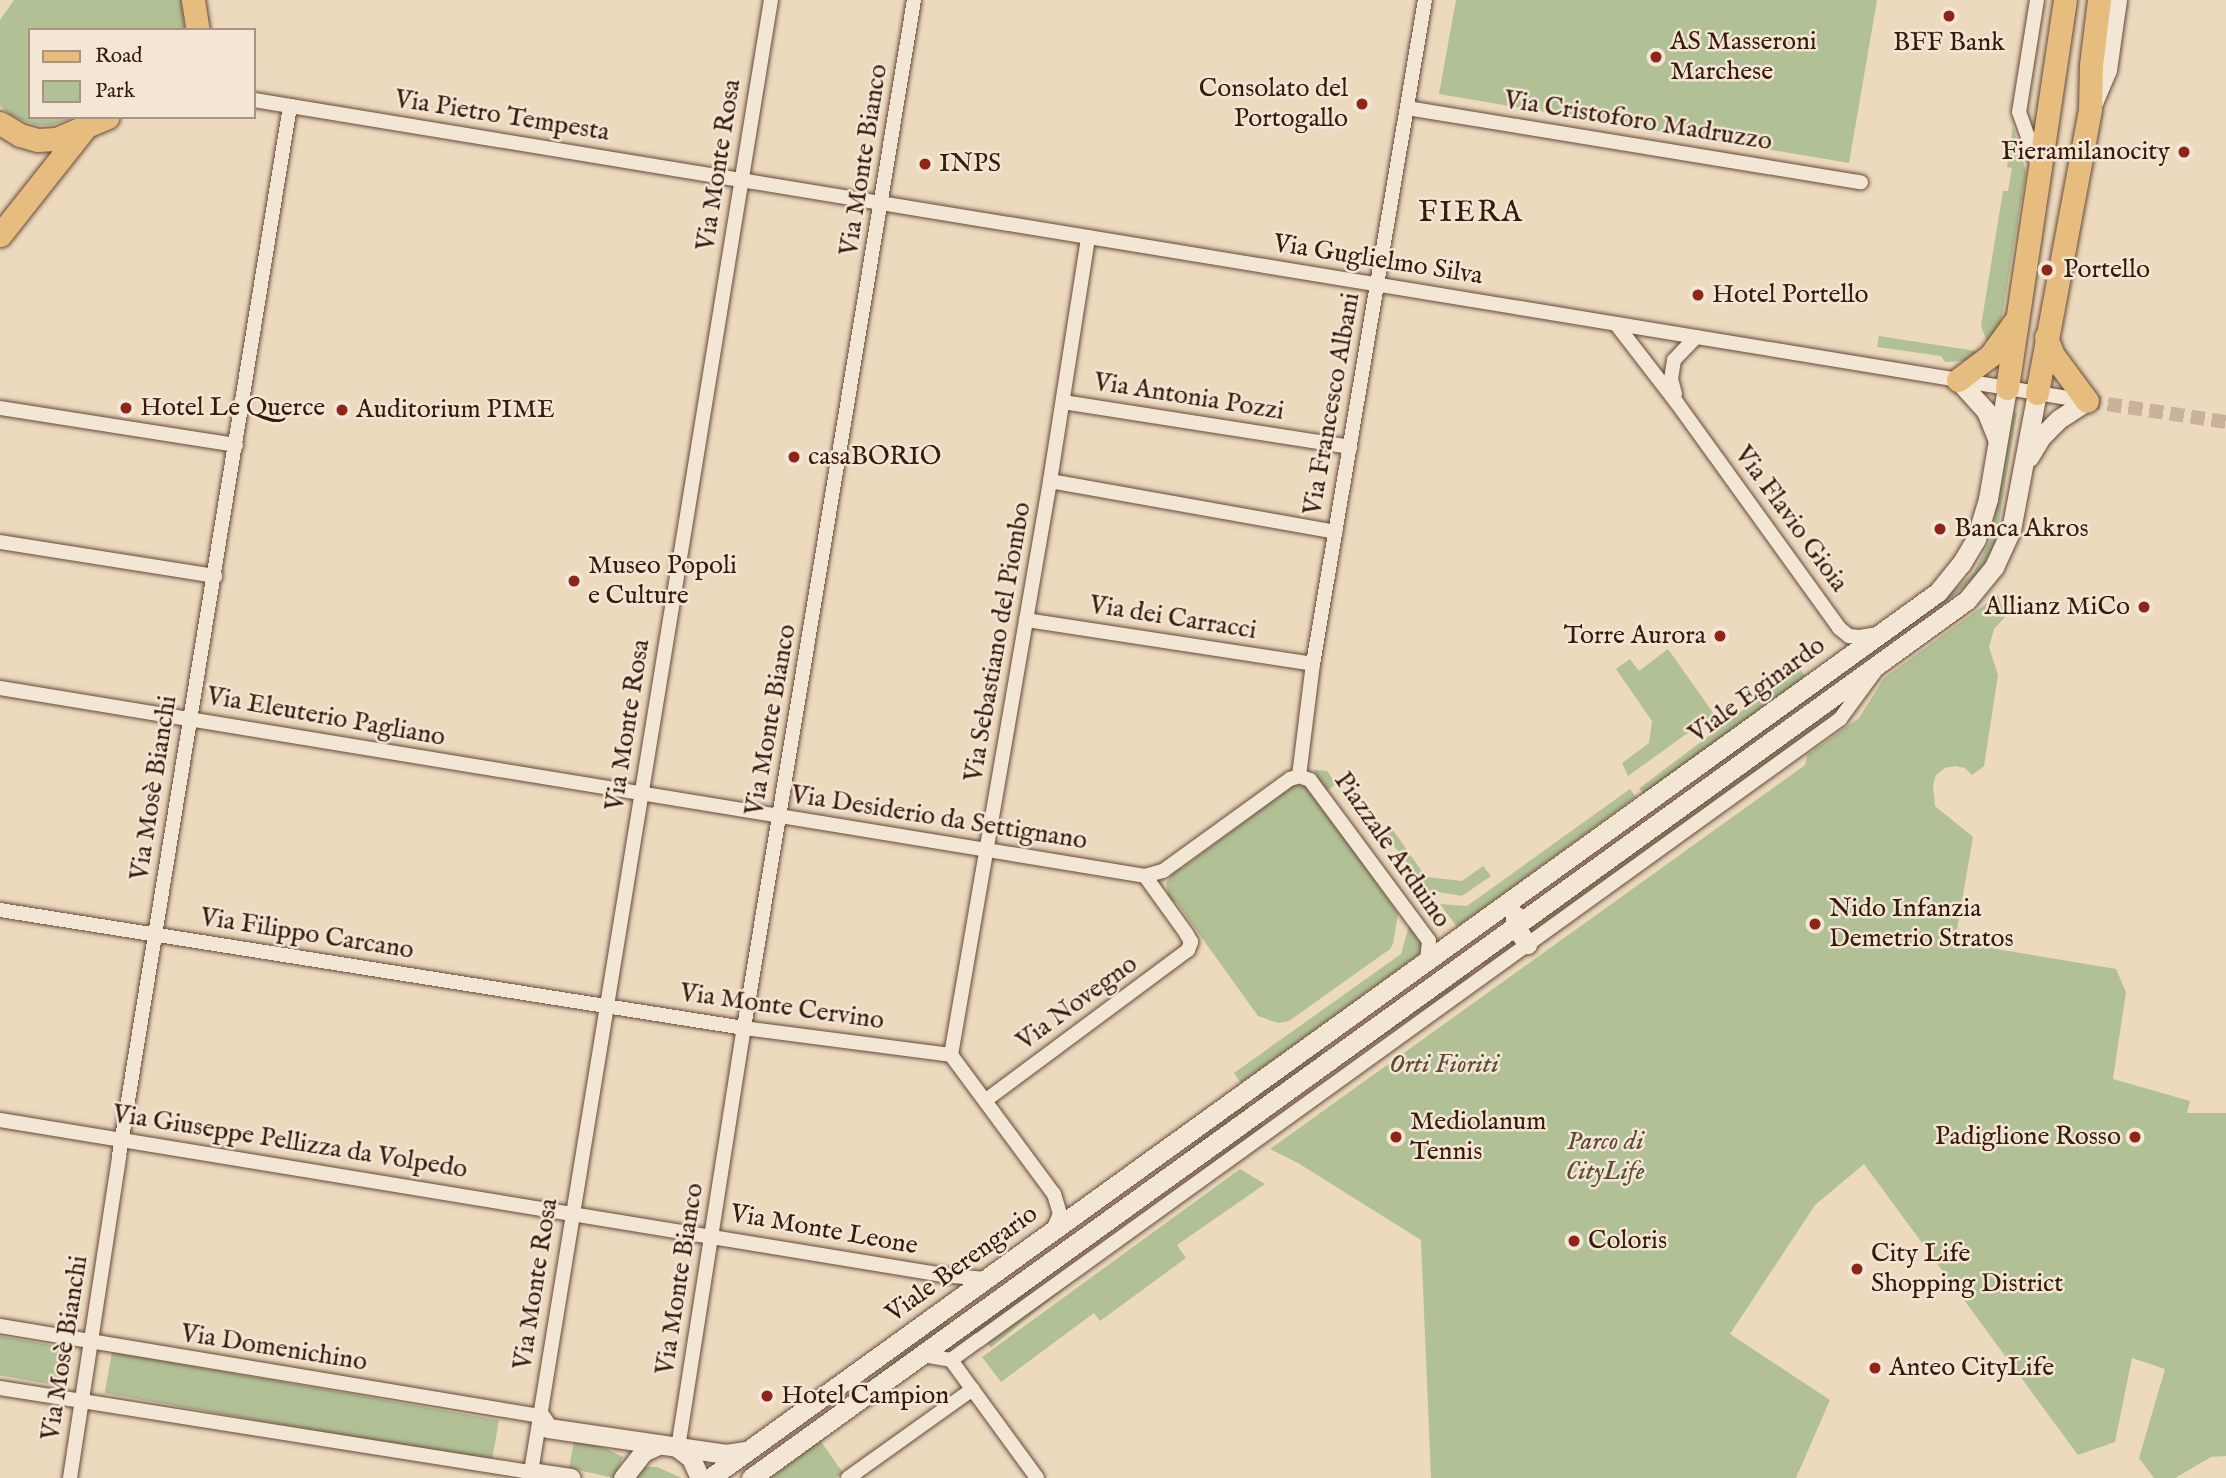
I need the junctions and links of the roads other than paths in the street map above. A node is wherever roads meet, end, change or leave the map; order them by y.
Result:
1 (771, 0) edge
2 (914, 0) edge
3 (1425, 0) edge
4 (2037, 0) edge
5 (2065, 0) edge
6 (2099, 0) edge
7 (2117, 0) edge
8 (256, 100) edge
9 (290, 106) junction
10 (1407, 108) junction
11 (2090, 110) junction
12 (104, 119) edge
13 (0, 123) edge
14 (84, 129) junction
15 (2041, 171) junction
16 (741, 181) junction
17 (1861, 182) dead end
18 (882, 204) junction
19 (0, 235) edge
20 (1088, 237) junction
21 (1378, 285) junction
22 (2017, 317) junction
23 (1616, 324) junction
24 (1696, 337) junction
25 (2046, 337) junction
26 (1958, 380) junction
27 (2007, 388) junction
28 (2037, 393) junction
29 (2087, 401) junction
30 (1063, 402) junction
31 (1677, 403) junction
32 (0, 408) edge
33 (1998, 444) junction
34 (236, 445) junction
35 (1350, 447) junction
36 (2023, 474) junction
37 (1050, 481) junction
38 (1335, 532) junction
39 (0, 542) edge
40 (215, 576) junction
41 (1026, 620) junction
42 (1881, 633) junction
43 (1884, 660) junction
44 (1313, 664) junction
45 (0, 688) edge
46 (190, 719) junction
47 (1722, 748) junction
48 (1299, 776) junction
49 (643, 795) junction
50 (779, 817) junction
51 (988, 852) junction
52 (1145, 876) junction
53 (0, 910) edge
54 (1515, 927) junction
55 (157, 936) junction
56 (1527, 944) junction
57 (1427, 960) junction
58 (606, 1006) junction
59 (744, 1028) junction
60 (951, 1055) junction
61 (1325, 1064) junction
62 (1244, 1092) joint
63 (986, 1100) junction
64 (0, 1120) edge
65 (122, 1139) junction
66 (573, 1212) junction
67 (1051, 1232) junction
68 (713, 1236) junction
69 (985, 1279) junction
70 (0, 1326) edge
71 (92, 1343) junction
72 (923, 1355) junction
73 (951, 1360) junction
74 (0, 1388) edge
75 (973, 1389) junction
76 (81, 1402) junction
77 (540, 1416) junction
78 (659, 1445) junction
79 (753, 1447) junction
80 (678, 1448) junction
81 (530, 1475) edge
82 (850, 1477) edge
83 (70, 1478) edge
84 (571, 1478) edge
85 (623, 1478) edge
86 (700, 1478) edge
87 (710, 1478) edge
88 (751, 1478) edge
89 (1037, 1478) edge

1 - 16 street, Via Monte Rosa
2 - 18 street, Via Monte Bianco
3 - 10 street, Via Francesco Albani
4 - 15 street
5 - 15 main road
6 - 11 main road
7 - 11 main road
8 - 9 street, Via Pietro Tempesta
9 - 16 street, Via Pietro Tempesta
9 - 34 street, Via Mosè Bianchi
10 - 17 street, Via Cristoforo Madruzzo
10 - 21 street, Via Francesco Albani
11 - 25 main road
12 - 14 main road
13 - 14 main road
14 - 19 main road
15 - 22 main road
16 - 18 street, Via Guglielmo Silva
16 - 49 street, Via Monte Rosa
18 - 20 street, Via Guglielmo Silva
18 - 50 street, Via Monte Bianco
20 - 21 street, Via Guglielmo Silva
20 - 30 street, Via Sebastiano del Piombo
21 - 23 street, Via Guglielmo Silva
21 - 35 street, Via Francesco Albani
22 - 26 main road
22 - 27 main road
23 - 24 street, Via Guglielmo Silva
23 - 31 street, Via Flavio Gioia
24 - 26 street, Via Guglielmo Silva
24 - 31 street, Via Flavio Gioia
25 - 28 main road
25 - 29 main road
26 - 27 street, Via Guglielmo Silva
26 - 33 main road
27 - 28 street, Via Guglielmo Silva
27 - 33 main road, Viale Eginardo
28 - 29 street, Via Guglielmo Silva
28 - 36 main road, Viale Eginardo
29 - 36 main road
30 - 35 street, Via Antonia Pozzi
30 - 37 street, Via Sebastiano del Piombo
31 - 42 street, Via Flavio Gioia
32 - 34 street
33 - 42 main road, Viale Eginardo
34 - 40 street, Via Mosè Bianchi
35 - 38 street, Via Francesco Albani
36 - 43 main road, Viale Eginardo
37 - 38 street
37 - 41 street, Via Sebastiano del Piombo
38 - 44 street, Via Francesco Albani
39 - 40 street
40 - 46 street, Via Mosè Bianchi
41 - 44 street, Via dei Carracci
41 - 51 street, Via Sebastiano del Piombo
42 - 47 main road, Viale Eginardo
43 - 54 main road, Viale Eginardo
43 - 56 street, Viale Eginardo
44 - 48 street, Via Francesco Albani
45 - 46 street, Via Eleuterio Pagliano
46 - 49 street, Via Eleuterio Pagliano
46 - 55 street, Via Mosè Bianchi
47 - 54 main road
47 - 57 main road, Viale Eginardo
48 - 52 street, Piazzale Arduino
48 - 57 street, Piazzale Arduino
49 - 50 street, Via Desiderio da Settignano
49 - 58 street, Via Monte Rosa
50 - 51 street, Via Desiderio da Settignano
50 - 59 street, Via Monte Bianco
51 - 52 street, Via Desiderio da Settignano
51 - 60 street, Via Sebastiano del Piombo
52 - 63 street, Via Novegno
53 - 55 street, Via Filippo Carcano
54 - 56 main road
54 - 61 main road, Viale Eginardo
55 - 58 street, Via Filippo Carcano
55 - 65 street, Via Mosè Bianchi
56 - 73 street, Viale Eginardo
57 - 61 main road
57 - 62 main road, Piazzale Arduino
58 - 59 street, Via Monte Cervino
58 - 66 street, Via Monte Rosa
59 - 60 street, Via Monte Cervino
59 - 68 street, Via Monte Bianco
60 - 63 street
61 - 72 main road, Viale Berengario
62 - 67 main road, Viale Berengario
63 - 67 street
64 - 65 street, Via Giuseppe Pellizza da Volpedo
65 - 66 street, Via Giuseppe Pellizza da Volpedo
65 - 71 street, Via Mosè Bianchi
66 - 68 street, Via Monte Leone
66 - 77 street, Via Monte Rosa
67 - 69 main road, Viale Berengario
68 - 69 street, Via Monte Leone
68 - 80 street, Via Monte Bianco
69 - 79 main road, Viale Berengario
70 - 71 street, Via Domenichino
71 - 76 street, Via Mosè Bianchi
71 - 77 street, Via Domenichino
72 - 73 street, Viale Berengario
72 - 88 main road, Viale Berengario
73 - 75 street
74 - 76 street
75 - 82 street
75 - 89 street
76 - 81 street
76 - 83 street, Via Mosè Bianchi
77 - 78 main road
77 - 81 street, Via Monte Rosa
78 - 80 main road
78 - 85 main road
79 - 80 main road
79 - 87 main road, Viale Berengario
80 - 86 main road
81 - 84 main road

